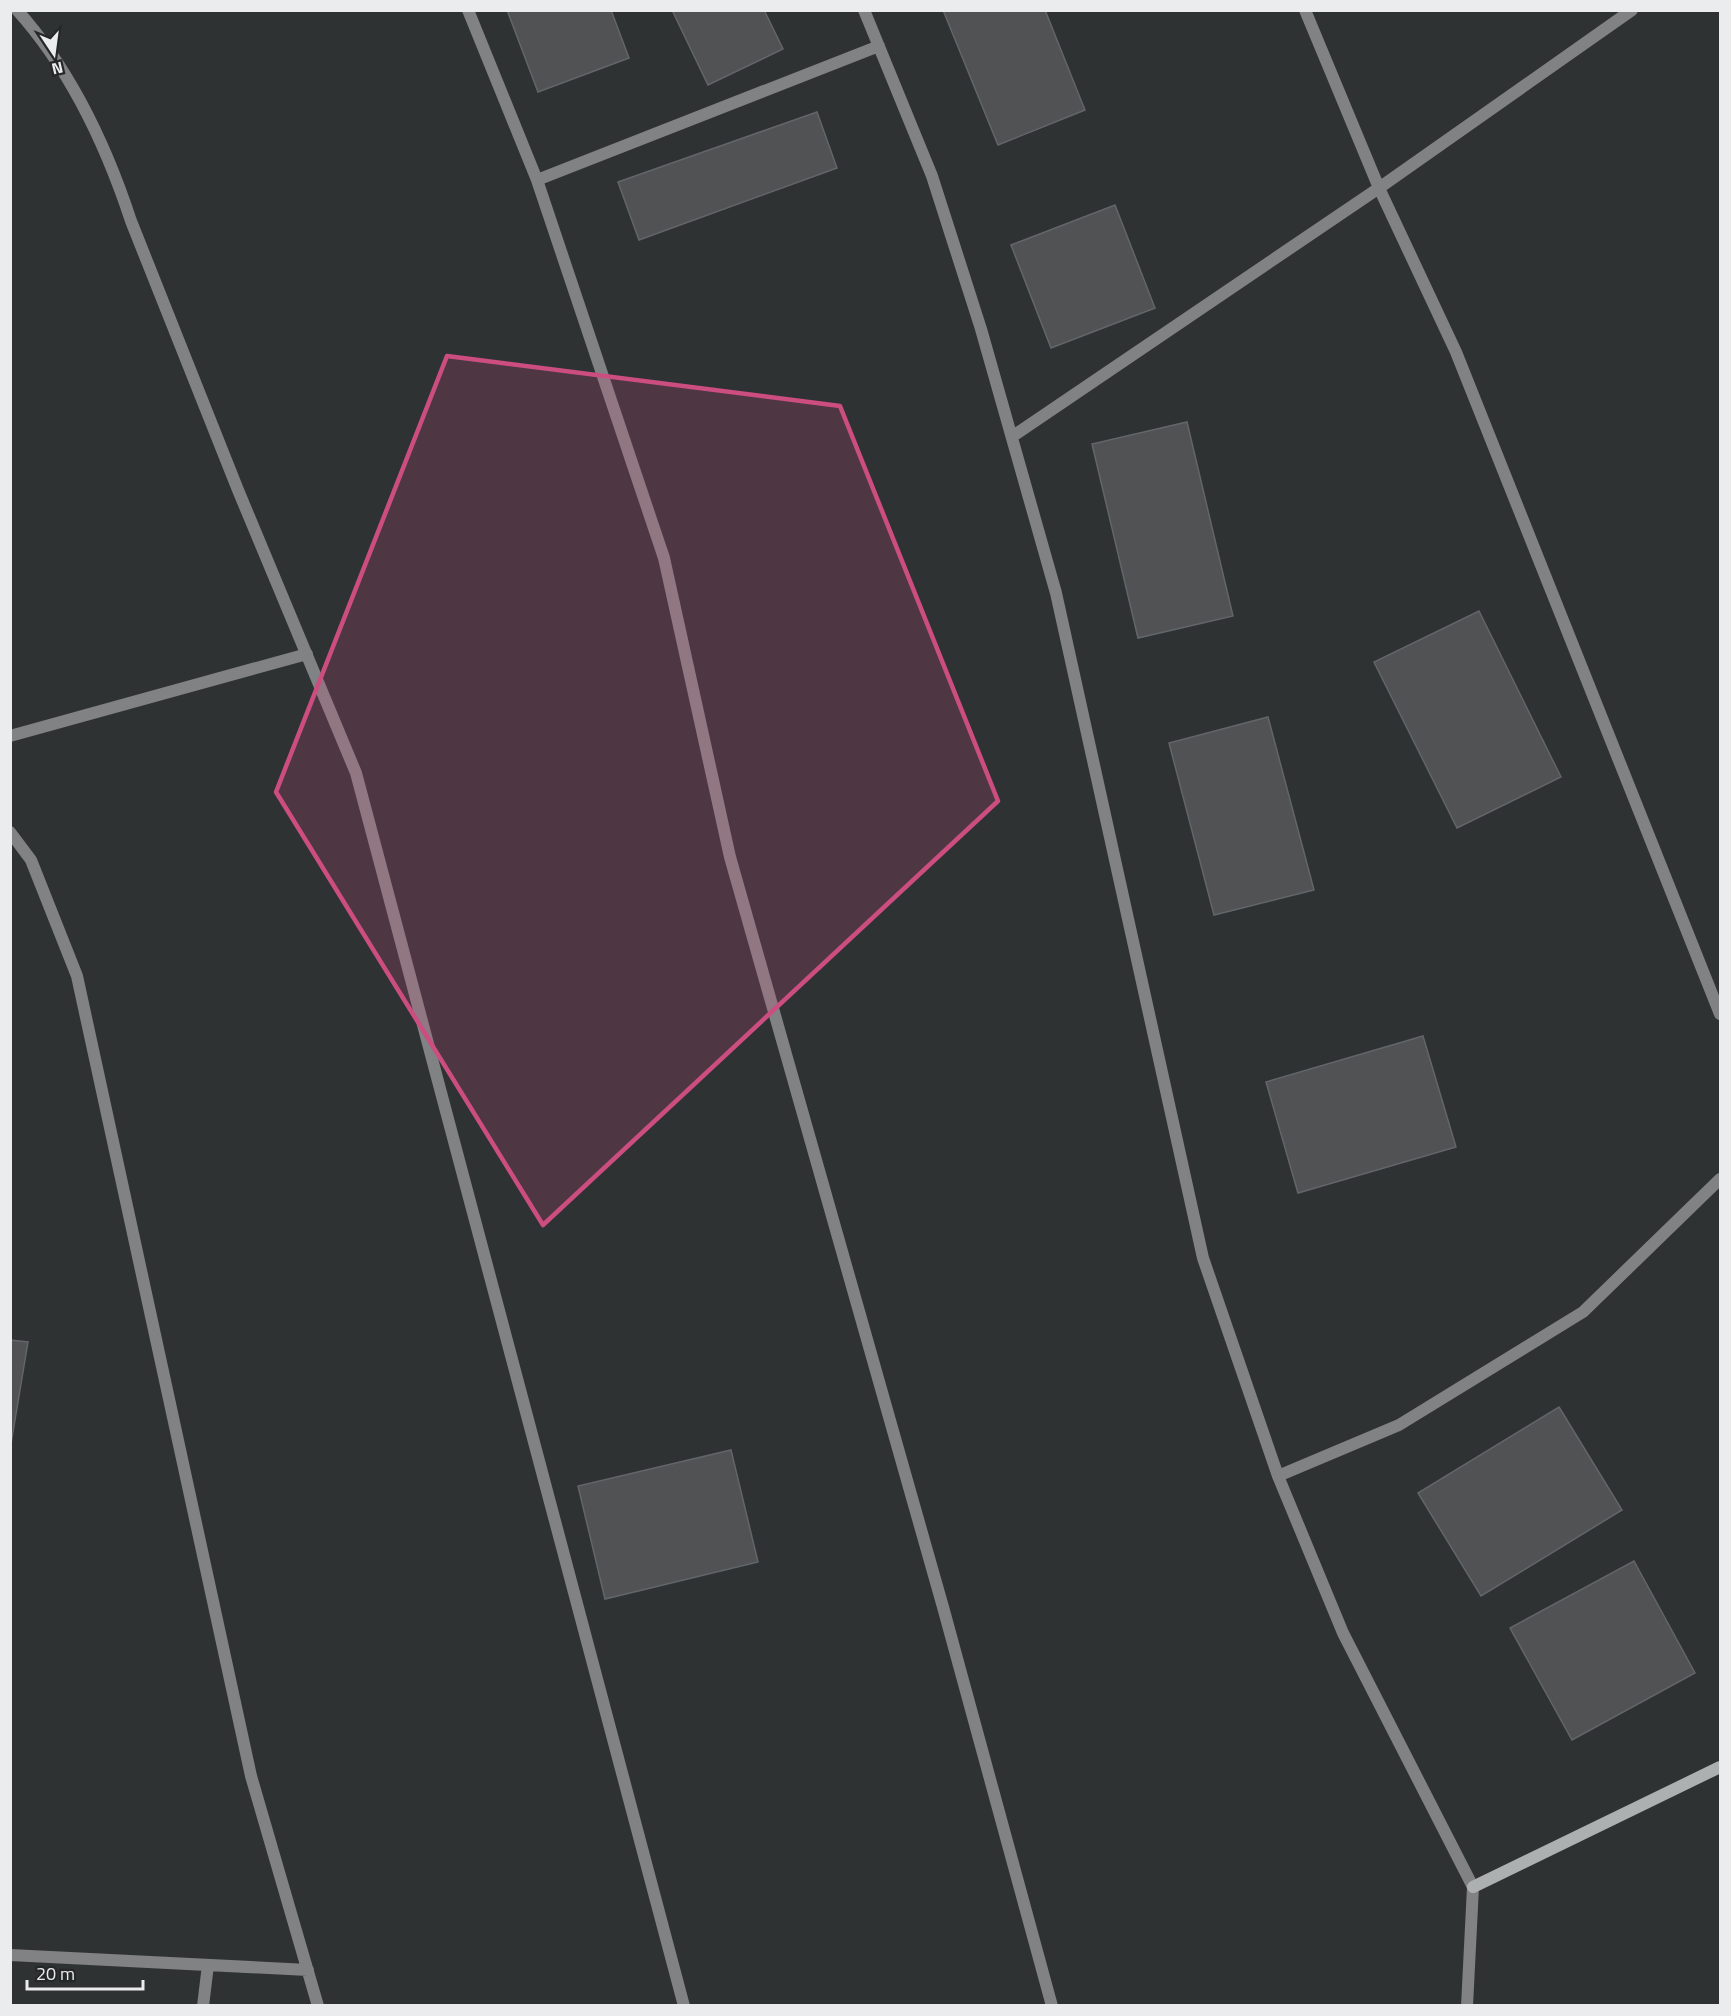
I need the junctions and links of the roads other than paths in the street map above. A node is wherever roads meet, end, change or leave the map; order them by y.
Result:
1 (17, 10) edge
2 (468, 10) edge
3 (864, 10) edge
4 (1305, 10) edge
5 (1632, 10) edge
6 (879, 46) junction
7 (537, 180) junction
8 (1378, 188) junction
9 (1012, 436) junction
10 (307, 654) junction
11 (10, 736) edge
12 (10, 832) edge
13 (1720, 1014) edge
14 (1720, 1179) edge
15 (1278, 1476) junction
16 (1720, 1767) edge
17 (1473, 1887) junction
18 (10, 1955) edge
19 (208, 1965) junction
20 (308, 1970) junction
21 (202, 2006) edge
22 (318, 2006) edge
23 (684, 2006) edge
24 (1052, 2006) edge
25 (1467, 2006) edge

1 - 10 street
2 - 7 street
3 - 6 street
4 - 8 street
5 - 8 street
6 - 7 street
6 - 9 street
7 - 24 street
8 - 9 street
8 - 13 street
9 - 15 street
10 - 11 street
10 - 23 street
12 - 20 street
14 - 15 street
15 - 17 street
16 - 17 street
17 - 25 street
18 - 19 street
19 - 20 street
19 - 21 street
20 - 22 street

